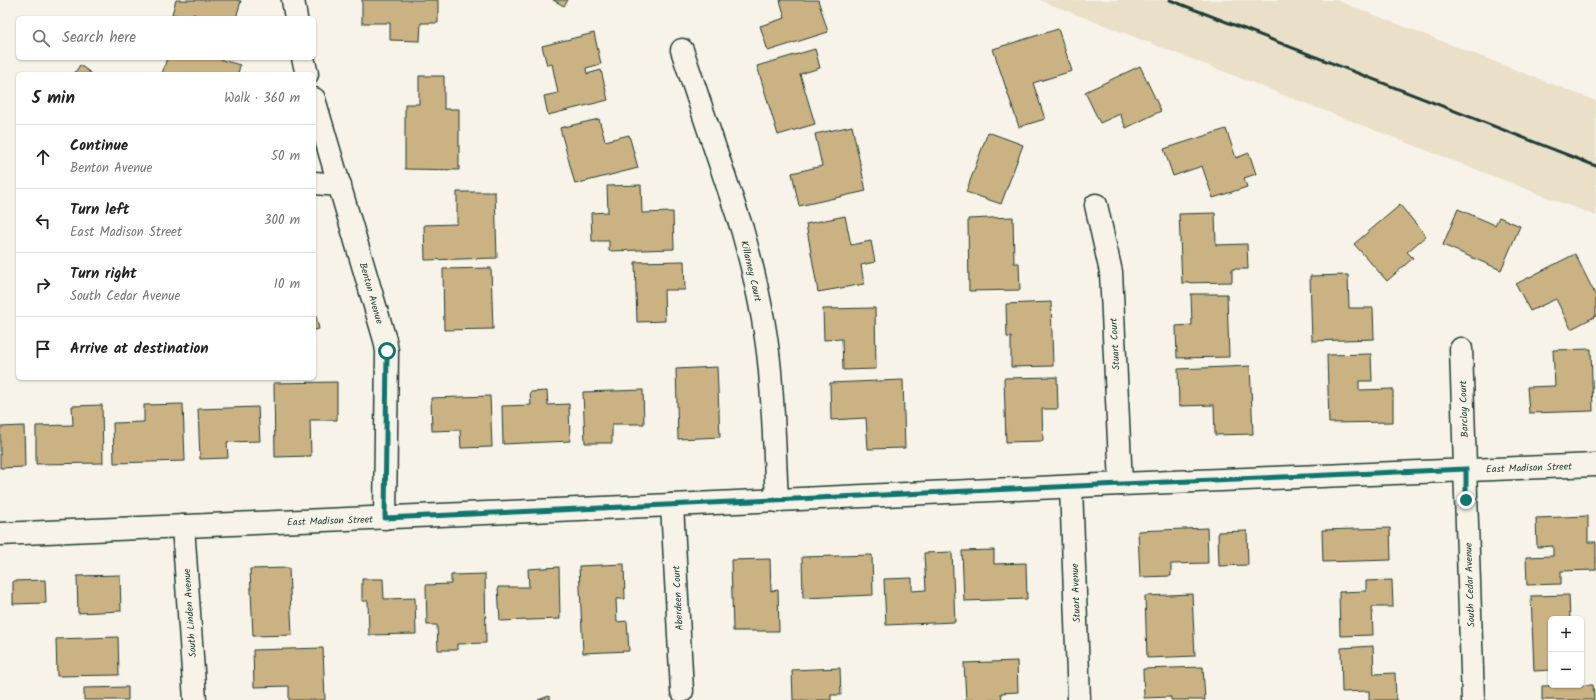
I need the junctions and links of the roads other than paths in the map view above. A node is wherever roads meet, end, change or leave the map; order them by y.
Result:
1 (293, 0) edge
2 (296, 16) edge
3 (682, 50) dead end
4 (303, 60) edge
5 (306, 72) edge
6 (316, 106) edge
7 (316, 183) edge
8 (340, 185) junction
9 (1096, 205) dead end
10 (1461, 349) dead end
11 (1596, 465) edge
12 (1466, 469) junction
13 (1121, 484) junction
14 (1071, 487) junction
15 (777, 501) junction
16 (672, 505) junction
17 (385, 518) junction
18 (183, 526) junction
19 (0, 534) edge
20 (682, 691) dead end
21 (195, 700) edge
22 (1079, 700) edge
23 (1473, 700) edge

1 - 2 street
3 - 15 street, Killarney Court
4 - 5 street
6 - 8 street, Benton Avenue
7 - 8 street
8 - 17 street, Benton Avenue
9 - 13 street, Stuart Court
10 - 12 street, Barclay Court
11 - 12 street, East Madison Street
12 - 13 street, East Madison Street
12 - 23 street, South Cedar Avenue
13 - 14 street, East Madison Street
14 - 15 street, East Madison Street
14 - 22 street, Stuart Avenue
15 - 16 street, East Madison Street
16 - 17 street, East Madison Street
16 - 20 street, Aberdeen Court
17 - 18 street, East Madison Street
18 - 19 street, East Madison Street
18 - 21 street, South Linden Avenue

